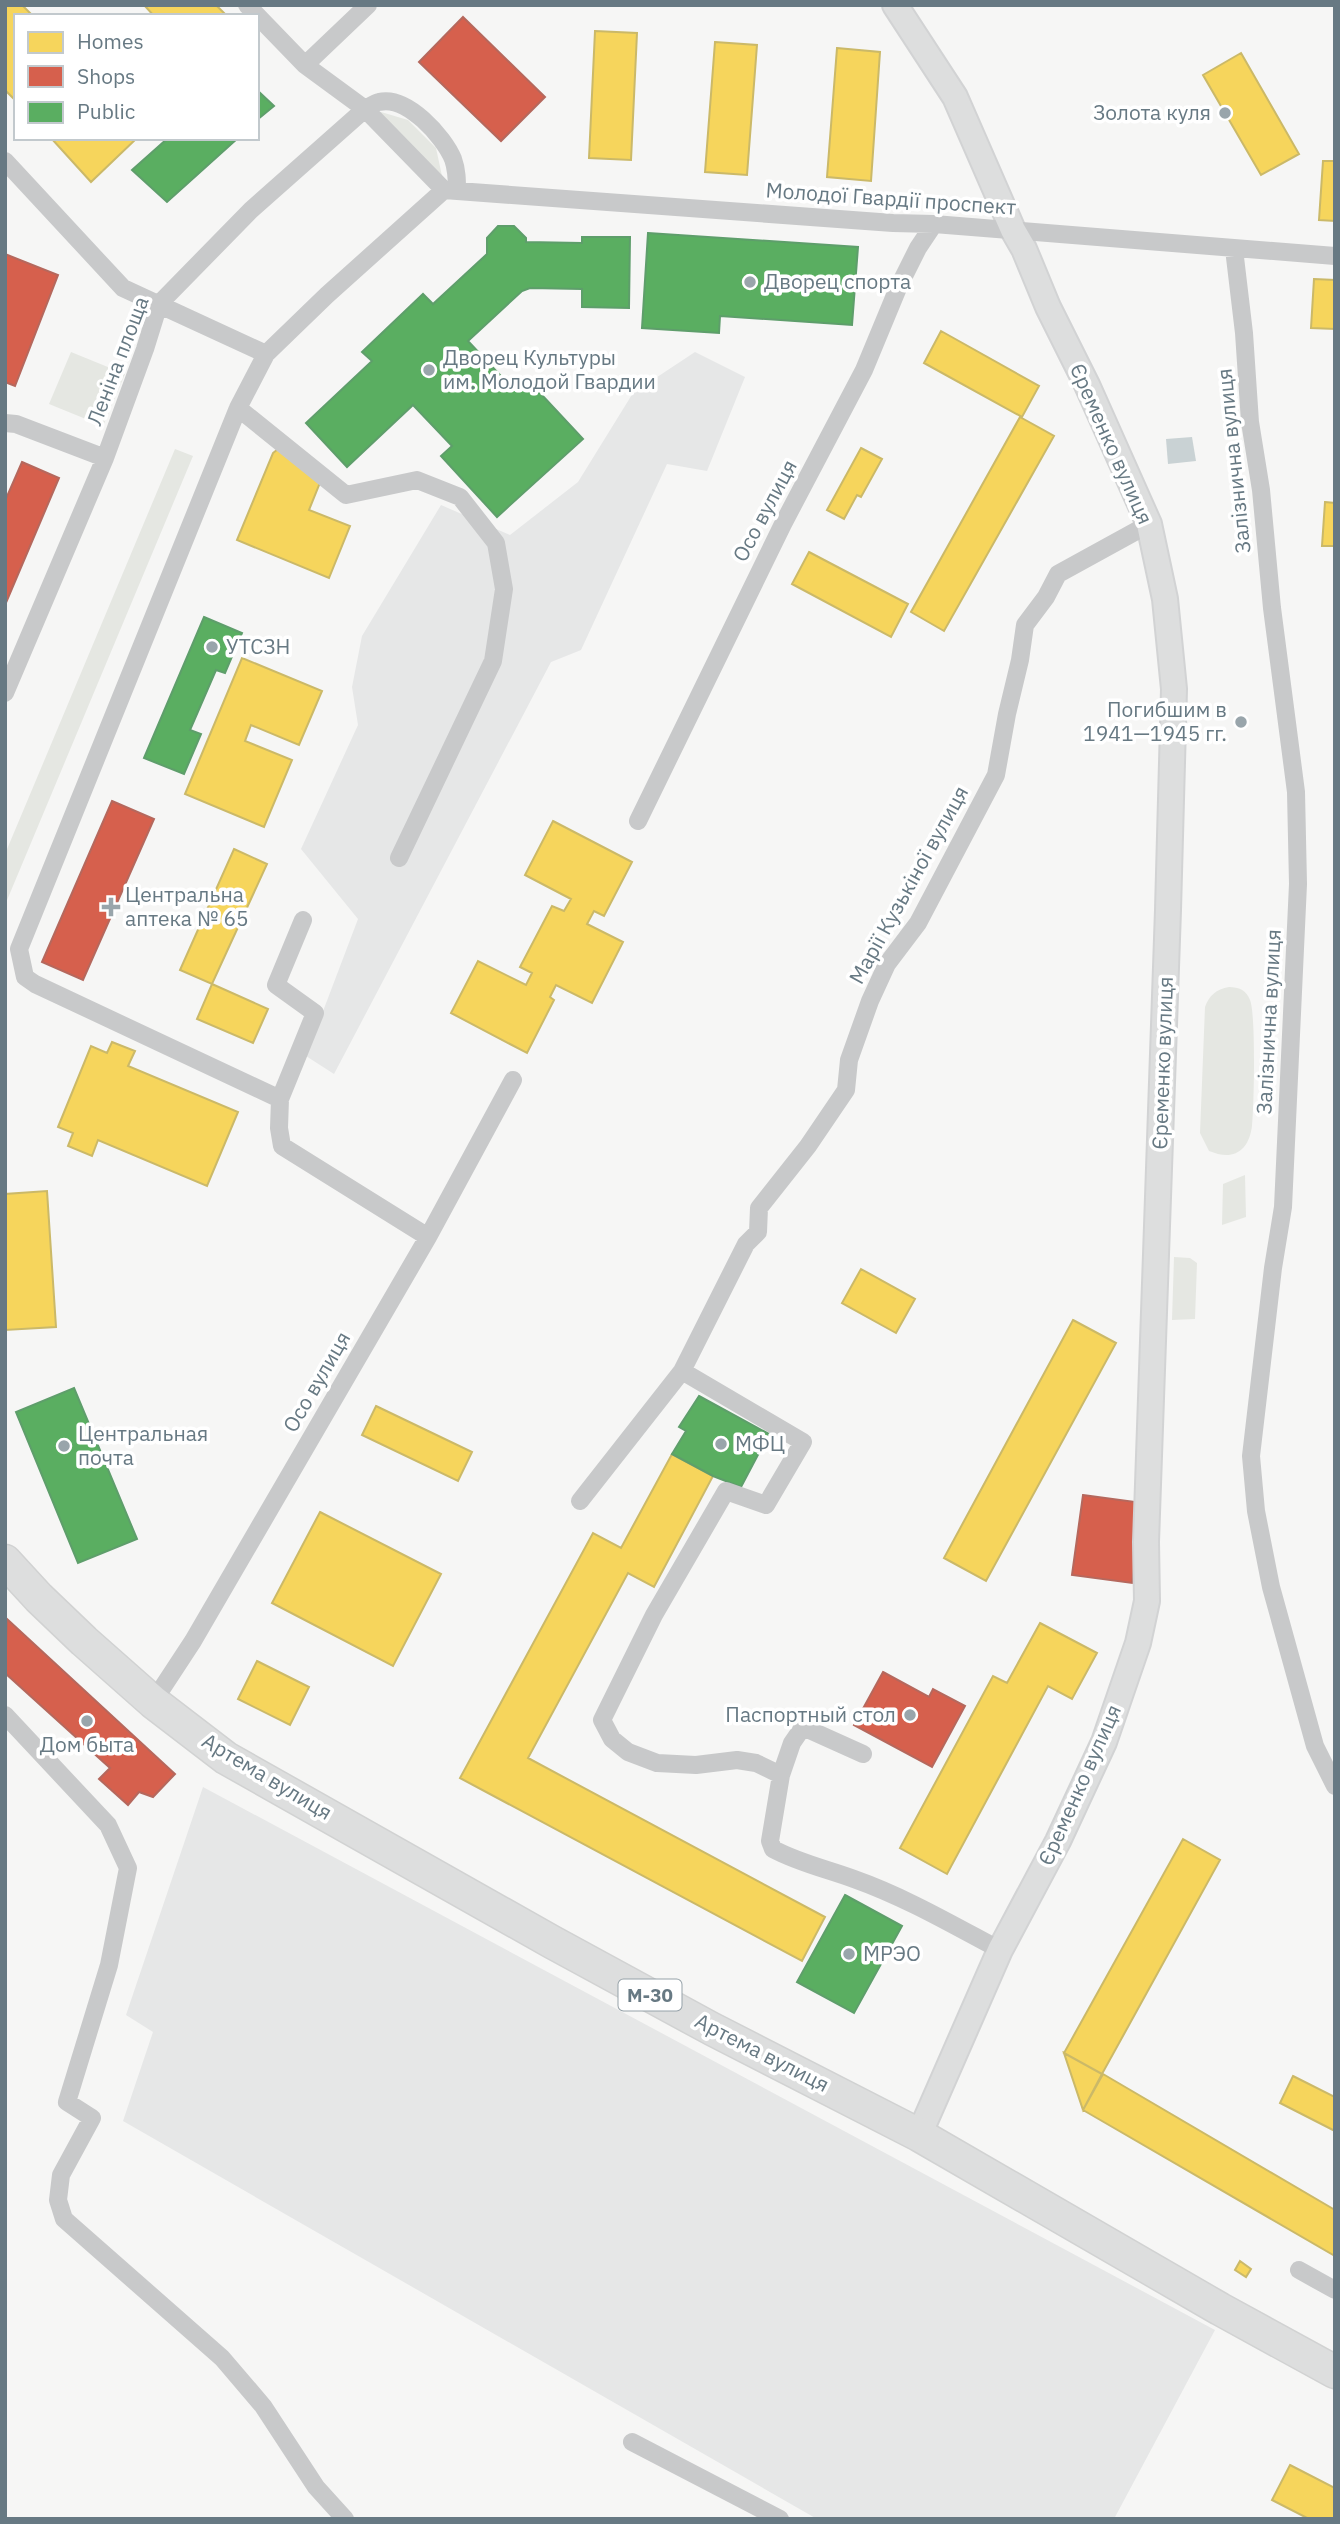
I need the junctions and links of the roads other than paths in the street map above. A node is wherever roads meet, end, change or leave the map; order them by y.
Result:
1 (368, 5) edge
2 (895, 5) edge
3 (259, 17) edge
4 (305, 65) junction
5 (365, 109) junction
6 (5, 161) edge
7 (450, 191) junction
8 (934, 223) junction
9 (1013, 230) junction
10 (1234, 249) junction
11 (1335, 256) edge
12 (159, 304) junction
13 (267, 354) junction
14 (238, 408) junction
15 (5, 423) edge
16 (105, 458) junction
17 (1149, 524) junction
18 (5, 693) edge
19 (638, 821) dead end
20 (399, 858) dead end
21 (303, 920) dead end
22 (513, 1080) dead end
23 (280, 1099) junction
24 (428, 1237) junction
25 (682, 1371) junction
26 (580, 1501) dead end
27 (5, 1561) edge
28 (153, 1702) junction
29 (5, 1715) edge
30 (863, 1754) dead end
31 (781, 1775) junction
32 (1335, 1786) edge
33 (1000, 1950) junction
34 (919, 2135) junction
35 (1298, 2270) dead end
36 (1335, 2290) edge
37 (1335, 2372) edge
38 (632, 2442) dead end
39 (345, 2519) edge
40 (780, 2519) edge

1 - 4 street
2 - 9 street, Єременко вулиця
3 - 4 street
4 - 5 street
5 - 7 street
5 - 7 street
5 - 12 street, Леніна площа
6 - 12 street
7 - 8 street, Молодої Гвардії проспект
7 - 13 street
8 - 9 street, Молодої Гвардії проспект
8 - 19 street, Осо вулиця
9 - 10 street, Молодої Гвардії проспект
9 - 17 street, Єременко вулиця
10 - 11 street, Молодої Гвардії проспект
10 - 32 street, Залізнична вулиця
12 - 13 street
12 - 16 street, Леніна площа
13 - 14 street
14 - 20 street
14 - 23 street
15 - 16 street
16 - 18 street, Леніна площа
17 - 25 street, Марії Кузькіної вулиця
17 - 33 street, Єременко вулиця
21 - 23 street
22 - 24 street, Осо вулиця
23 - 24 street
24 - 28 street, Осо вулиця
25 - 26 street, Марії Кузькіної вулиця
25 - 31 street
27 - 28 highway, Артема вулиця / М-30
28 - 34 highway, Артема вулиця / М-30
29 - 39 street
30 - 31 street
31 - 33 street
33 - 34 street, Єременко вулиця
34 - 37 highway, Артема вулиця / М-30
35 - 36 street
38 - 40 street

